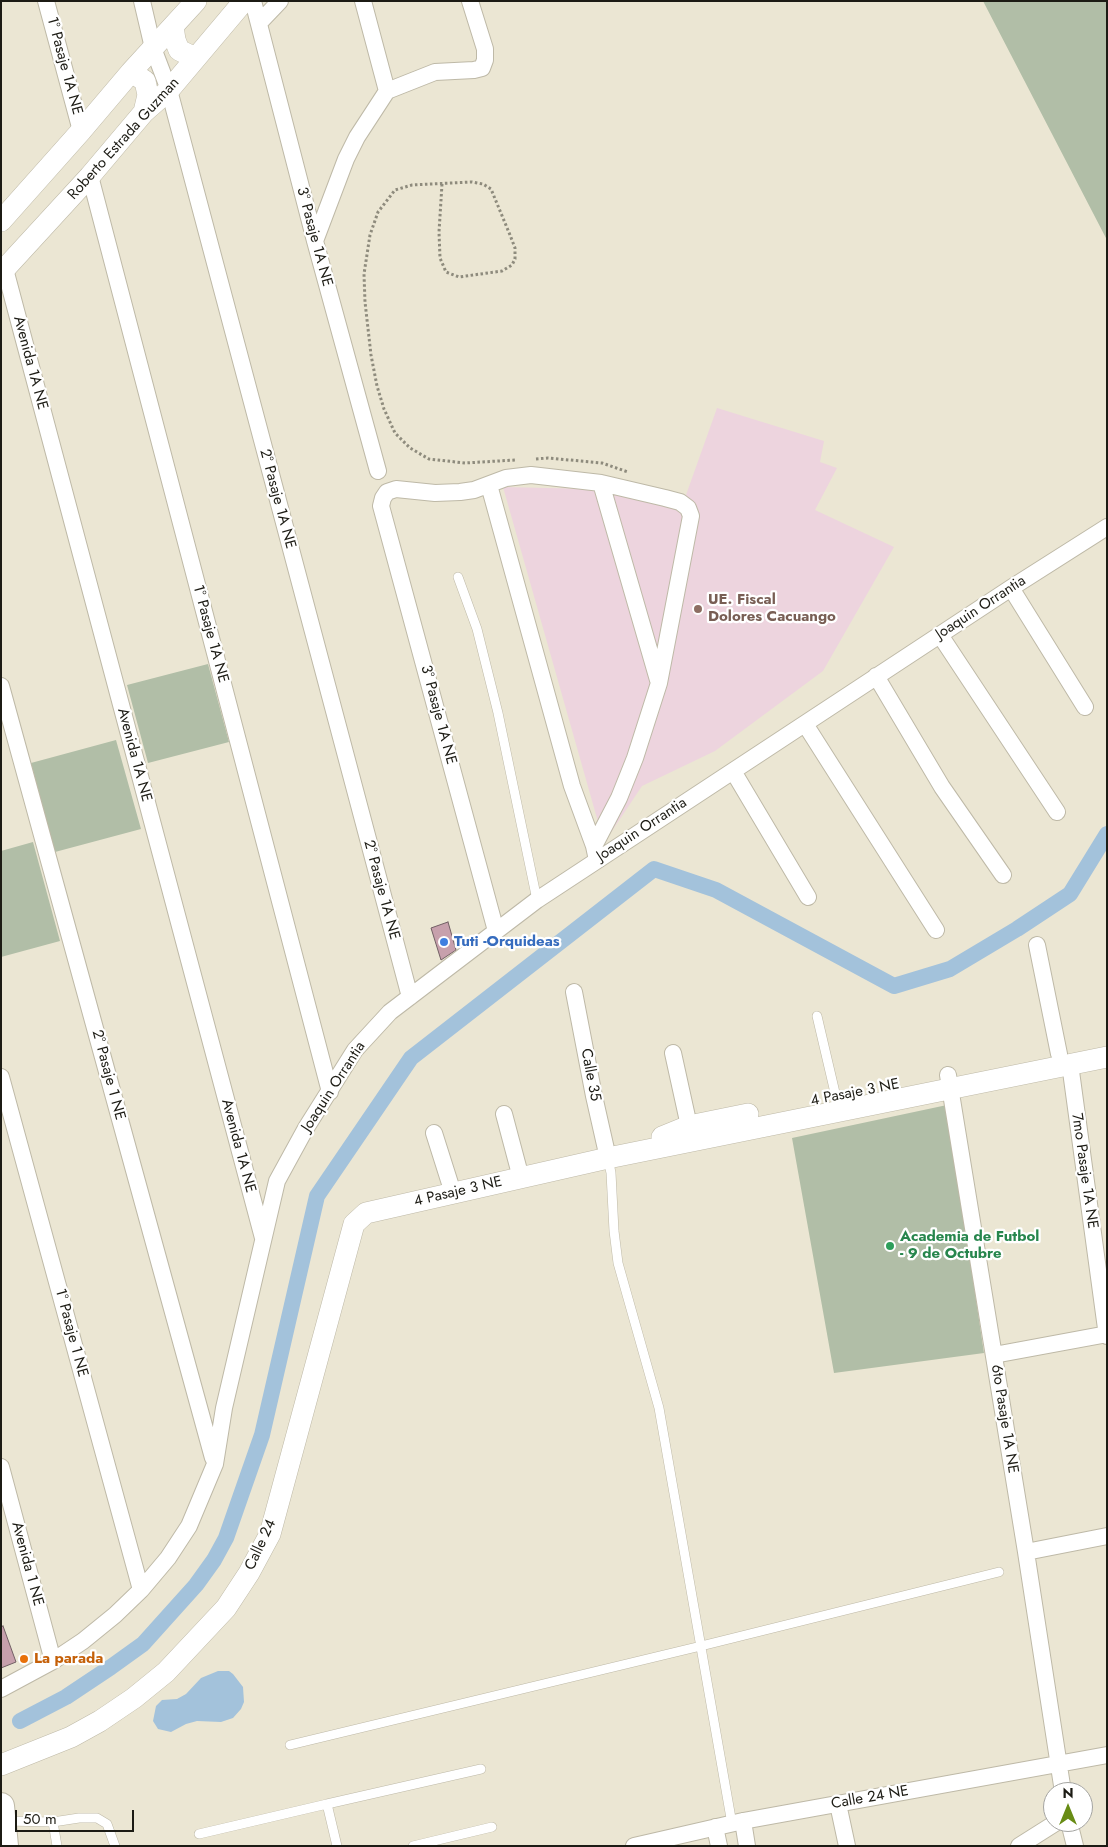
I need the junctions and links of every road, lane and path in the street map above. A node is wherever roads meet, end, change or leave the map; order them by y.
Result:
1 (46, 1) edge
2 (142, 1) edge
3 (196, 1) edge
4 (244, 1) edge
5 (253, 1) edge
6 (280, 1) edge
7 (363, 1) edge
8 (470, 1) edge
9 (259, 23) junction
10 (173, 26) junction
11 (154, 48) junction
12 (195, 58) junction
13 (131, 72) junction
14 (169, 90) junction
15 (387, 91) junction
16 (144, 112) junction
17 (81, 131) junction
18 (90, 176) junction
19 (442, 184) junction
20 (1, 221) edge
21 (315, 240) junction
22 (3, 271) edge
23 (520, 459) dead end
24 (530, 459) dead end
25 (378, 471) dead end
26 (636, 474) dead end
27 (601, 483) junction
28 (489, 485) junction
29 (1107, 527) edge
30 (458, 578) dead end
31 (1011, 588) junction
32 (940, 635) junction
33 (876, 676) junction
34 (659, 683) junction
35 (1, 686) edge
36 (1085, 707) dead end
37 (805, 724) junction
38 (733, 771) junction
39 (1057, 812) dead end
40 (595, 853) junction
41 (1003, 875) dead end
42 (808, 896) dead end
43 (537, 900) junction
44 (936, 930) dead end
45 (496, 931) junction
46 (1037, 945) dead end
47 (574, 992) dead end
48 (410, 997) junction
49 (817, 1016) dead end
50 (1107, 1045) edge
51 (673, 1053) dead end
52 (1107, 1057) edge
53 (1064, 1059) junction
54 (1, 1077) edge
55 (949, 1081) junction
56 (330, 1092) junction
57 (836, 1097) junction
58 (504, 1114) dead end
59 (689, 1126) junction
60 (434, 1133) dead end
61 (608, 1158) junction
62 (521, 1178) junction
63 (453, 1193) junction
64 (366, 1213) joint
65 (263, 1240) junction
66 (1107, 1335) edge
67 (994, 1355) junction
68 (215, 1464) junction
69 (1, 1467) edge
70 (1107, 1536) edge
71 (1026, 1552) junction
72 (999, 1572) dead end
73 (141, 1590) junction
74 (701, 1646) junction
75 (53, 1661) junction
76 (1, 1689) edge
77 (290, 1744) dead end
78 (1107, 1755) edge
79 (1057, 1763) junction
80 (1, 1765) edge
81 (480, 1769) dead end
82 (1061, 1782) edge
83 (327, 1804) junction
84 (838, 1804) junction
85 (53, 1822) junction
86 (737, 1822) junction
87 (3, 1824) edge
88 (492, 1827) dead end
89 (715, 1827) junction
90 (1043, 1831) edge
91 (1072, 1832) edge
92 (199, 1834) dead end
93 (57, 1846) edge
94 (115, 1846) edge
95 (337, 1846) edge
96 (413, 1846) edge
97 (634, 1846) edge
98 (719, 1846) edge
99 (746, 1846) edge
100 (847, 1846) edge
101 (1019, 1846) edge
102 (1076, 1846) edge

1 - 17 street, 1° Pasaje 1A NE
2 - 11 street, 2° Pasaje 1A NE
3 - 10 street
4 - 12 street, Roberto Estrada Guzman
5 - 9 street, 3° Pasaje 1A NE
6 - 9 street
7 - 15 street
8 - 15 street
9 - 21 street, 3° Pasaje 1A NE
10 - 11 street
10 - 12 street
11 - 13 street
11 - 14 street, 2° Pasaje 1A NE
12 - 14 street, Roberto Estrada Guzman
13 - 16 street
13 - 17 street
14 - 16 street, Roberto Estrada Guzman
14 - 48 street, 2° Pasaje 1A NE
15 - 21 street
16 - 18 street, Roberto Estrada Guzman
17 - 20 street
18 - 22 street, Roberto Estrada Guzman
18 - 56 street, 1° Pasaje 1A NE
19 - 19 path
19 - 23 path
21 - 25 street, 3° Pasaje 1A NE
22 - 65 street, Avenida 1A NE
24 - 26 path
27 - 28 street
27 - 34 street
27 - 34 street
28 - 40 street
28 - 45 street, 3° Pasaje 1A NE
29 - 31 street, Joaquin Orrantia
30 - 43 lane
31 - 32 street, Joaquin Orrantia
31 - 36 street
32 - 33 street, Joaquin Orrantia
32 - 39 street
33 - 37 street, Joaquin Orrantia
33 - 41 street
34 - 40 street
35 - 68 street, 2° Pasaje 1 NE
37 - 38 street, Joaquin Orrantia
37 - 44 street
38 - 40 street, Joaquin Orrantia
38 - 42 street
40 - 43 street, Joaquin Orrantia
43 - 45 street, Joaquin Orrantia
45 - 48 street, Joaquin Orrantia
46 - 53 street, 7mo Pasaje 1A NE
47 - 61 street, Calle 35
48 - 56 street, Joaquin Orrantia
49 - 57 lane
50 - 53 street, 4 Pasaje 3 NE
51 - 59 street
52 - 53 street, 4 Pasaje 3 NE
53 - 55 street, 4 Pasaje 3 NE
53 - 66 street, 7mo Pasaje 1A NE
54 - 73 street, 1° Pasaje 1 NE
55 - 57 street, 4 Pasaje 3 NE
55 - 61 street, 4 Pasaje 3 NE
55 - 67 street, 6to Pasaje 1A NE
56 - 65 street, Joaquin Orrantia
57 - 59 street, 4 Pasaje 3 NE
58 - 62 street
59 - 61 street, 4 Pasaje 3 NE
60 - 63 street
61 - 62 street, 4 Pasaje 3 NE
61 - 74 lane
62 - 63 street, 4 Pasaje 3 NE
63 - 64 street, 4 Pasaje 3 NE
64 - 80 street, Calle 24
65 - 68 street, Joaquin Orrantia
66 - 67 street
67 - 71 street, 6to Pasaje 1A NE
68 - 73 street, Joaquin Orrantia
69 - 75 street, Avenida 1 NE
70 - 71 street
71 - 79 street, 6to Pasaje 1A NE
72 - 74 lane
73 - 75 street, Joaquin Orrantia
74 - 77 lane
74 - 86 lane
75 - 76 street, Joaquin Orrantia
78 - 79 street, Calle 24 NE
79 - 82 street, 6to Pasaje 1A NE
79 - 84 street, Calle 24 NE
81 - 83 lane
83 - 92 lane
83 - 95 lane
84 - 86 street, Calle 24 NE
84 - 100 street
85 - 87 lane
85 - 93 lane
85 - 94 lane
86 - 89 street, Calle 24 NE
86 - 99 street
88 - 96 lane
89 - 97 street, Calle 24 NE
89 - 98 street
90 - 101 street
91 - 102 street

